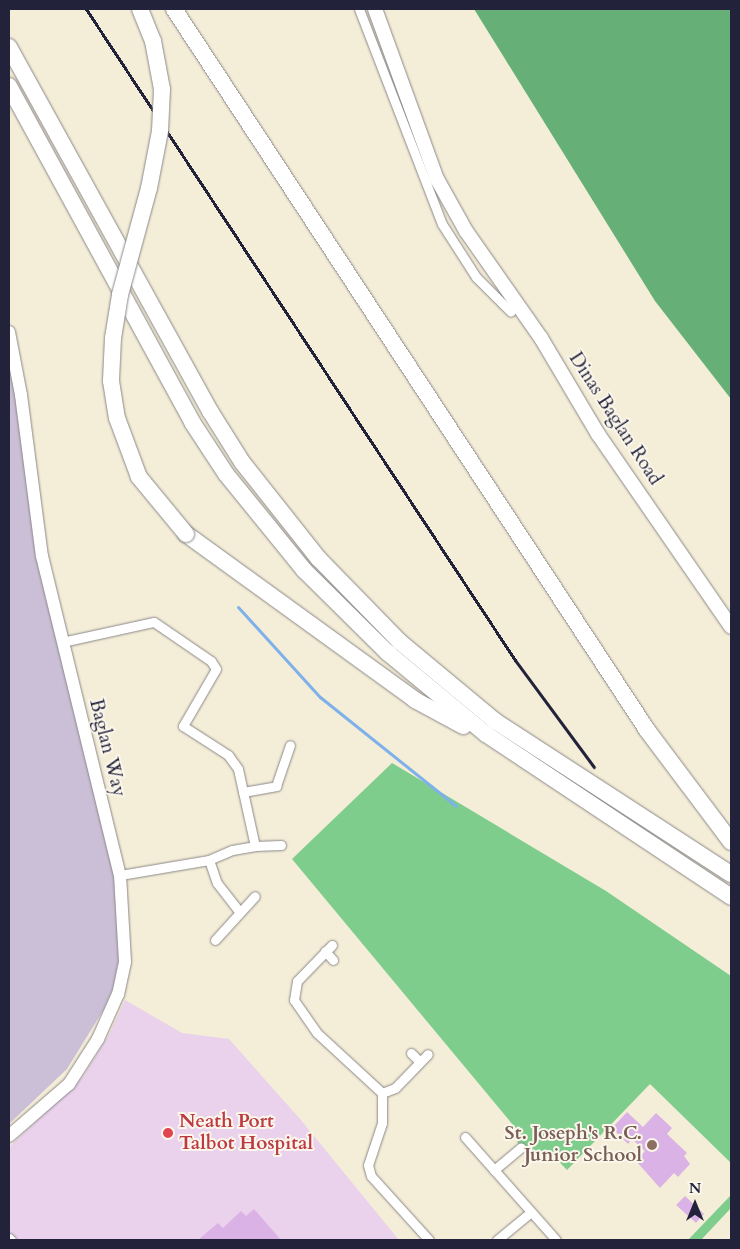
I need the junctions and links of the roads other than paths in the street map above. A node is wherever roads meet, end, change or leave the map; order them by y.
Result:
1 (140, 9) edge
2 (174, 9) edge
3 (359, 9) edge
4 (375, 9) edge
5 (9, 47) edge
6 (9, 86) edge
7 (511, 312) dead end
8 (9, 332) edge
9 (731, 627) edge
10 (62, 642) junction
11 (290, 745) dead end
12 (533, 765) junction
13 (243, 792) junction
14 (731, 842) edge
15 (255, 846) junction
16 (281, 846) dead end
17 (209, 860) junction
18 (731, 874) edge
19 (120, 875) junction
20 (255, 896) dead end
21 (731, 897) edge
22 (239, 911) junction
23 (215, 940) dead end
24 (333, 960) dead end
25 (411, 1053) dead end
26 (428, 1054) dead end
27 (419, 1061) junction
28 (382, 1093) junction
29 (9, 1136) edge
30 (465, 1137) dead end
31 (521, 1147) dead end
32 (494, 1170) junction
33 (531, 1212) junction
34 (429, 1240) edge
35 (497, 1240) edge
36 (556, 1240) edge

1 - 12 highway, bridge
2 - 14 highway
3 - 7 street
4 - 9 main road, Dinas Baglan Road
5 - 18 highway
6 - 12 highway
8 - 10 street, Baglan Way
10 - 13 street
10 - 19 street, Baglan Way
11 - 13 street
12 - 21 highway
13 - 15 street
15 - 16 street
15 - 17 street
17 - 19 street
17 - 22 street
19 - 29 street, Baglan Way
20 - 22 street
22 - 23 street
24 - 28 street
25 - 27 street
26 - 27 street
27 - 28 street
28 - 34 street
30 - 32 street
31 - 32 street
32 - 33 street
33 - 35 street
33 - 36 street

